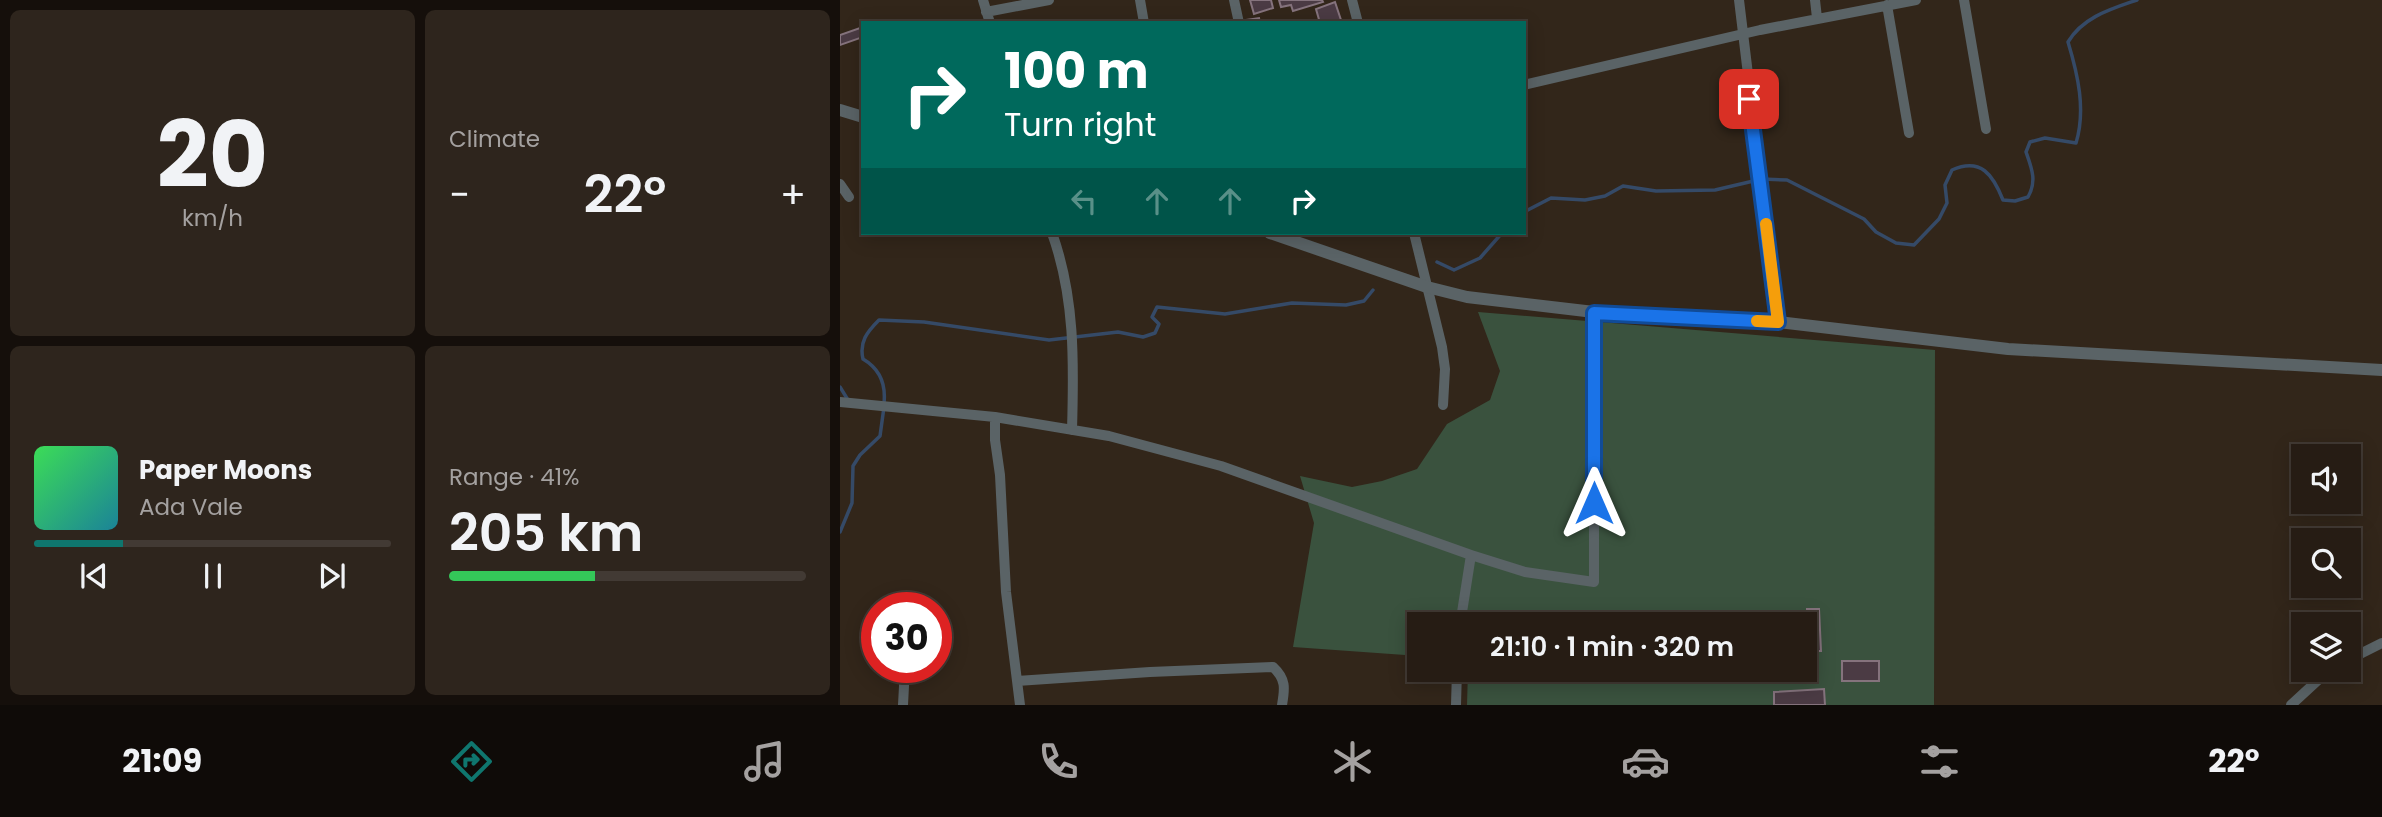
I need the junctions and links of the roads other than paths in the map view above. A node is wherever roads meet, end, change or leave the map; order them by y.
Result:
1 (983, 0) edge
2 (1049, 0) edge
3 (1140, 0) edge
4 (1234, 0) edge
5 (1352, 0) edge
6 (1739, 0) edge
7 (1815, 0) edge
8 (1916, 0) edge
9 (1964, 0) edge
10 (1887, 5) junction
11 (986, 12) junction
12 (1817, 18) junction
13 (988, 21) edge
14 (1144, 21) edge
15 (1239, 21) edge
16 (1357, 21) edge
17 (1743, 33) junction
18 (1526, 85) edge
19 (840, 110) edge
20 (861, 116) edge
21 (1986, 130) dead end
22 (1909, 133) dead end
23 (840, 184) edge
24 (849, 197) dead end
25 (1053, 235) edge
26 (1275, 235) edge
27 (1414, 235) edge
28 (1427, 287) junction
29 (1594, 313) junction
30 (1778, 322) junction
31 (2382, 370) edge
32 (840, 402) edge
33 (1443, 405) dead end
34 (995, 417) junction
35 (1072, 430) junction
36 (1471, 555) junction
37 (1462, 612) edge
38 (2382, 643) edge
39 (2361, 654) edge
40 (1017, 681) junction
41 (1457, 682) edge
42 (2316, 682) edge
43 (904, 683) edge
44 (903, 705) edge
45 (1020, 705) edge
46 (1282, 705) edge
47 (1456, 705) edge
48 (2291, 705) edge

1 - 11 street
2 - 11 street
3 - 14 street
4 - 15 street
5 - 16 street
6 - 17 street
7 - 12 street
8 - 10 street
9 - 21 street
10 - 12 street
10 - 22 street
11 - 13 street
12 - 17 street
17 - 18 street
17 - 30 street
19 - 20 street
23 - 24 street
25 - 35 street
26 - 28 street
27 - 28 street
28 - 29 street
28 - 33 street
29 - 30 street
29 - 36 street
30 - 31 street
32 - 34 street
34 - 35 street
34 - 40 street
35 - 36 street
36 - 37 street
38 - 39 street
40 - 45 street
40 - 46 street
41 - 47 street
42 - 48 street
43 - 44 street

